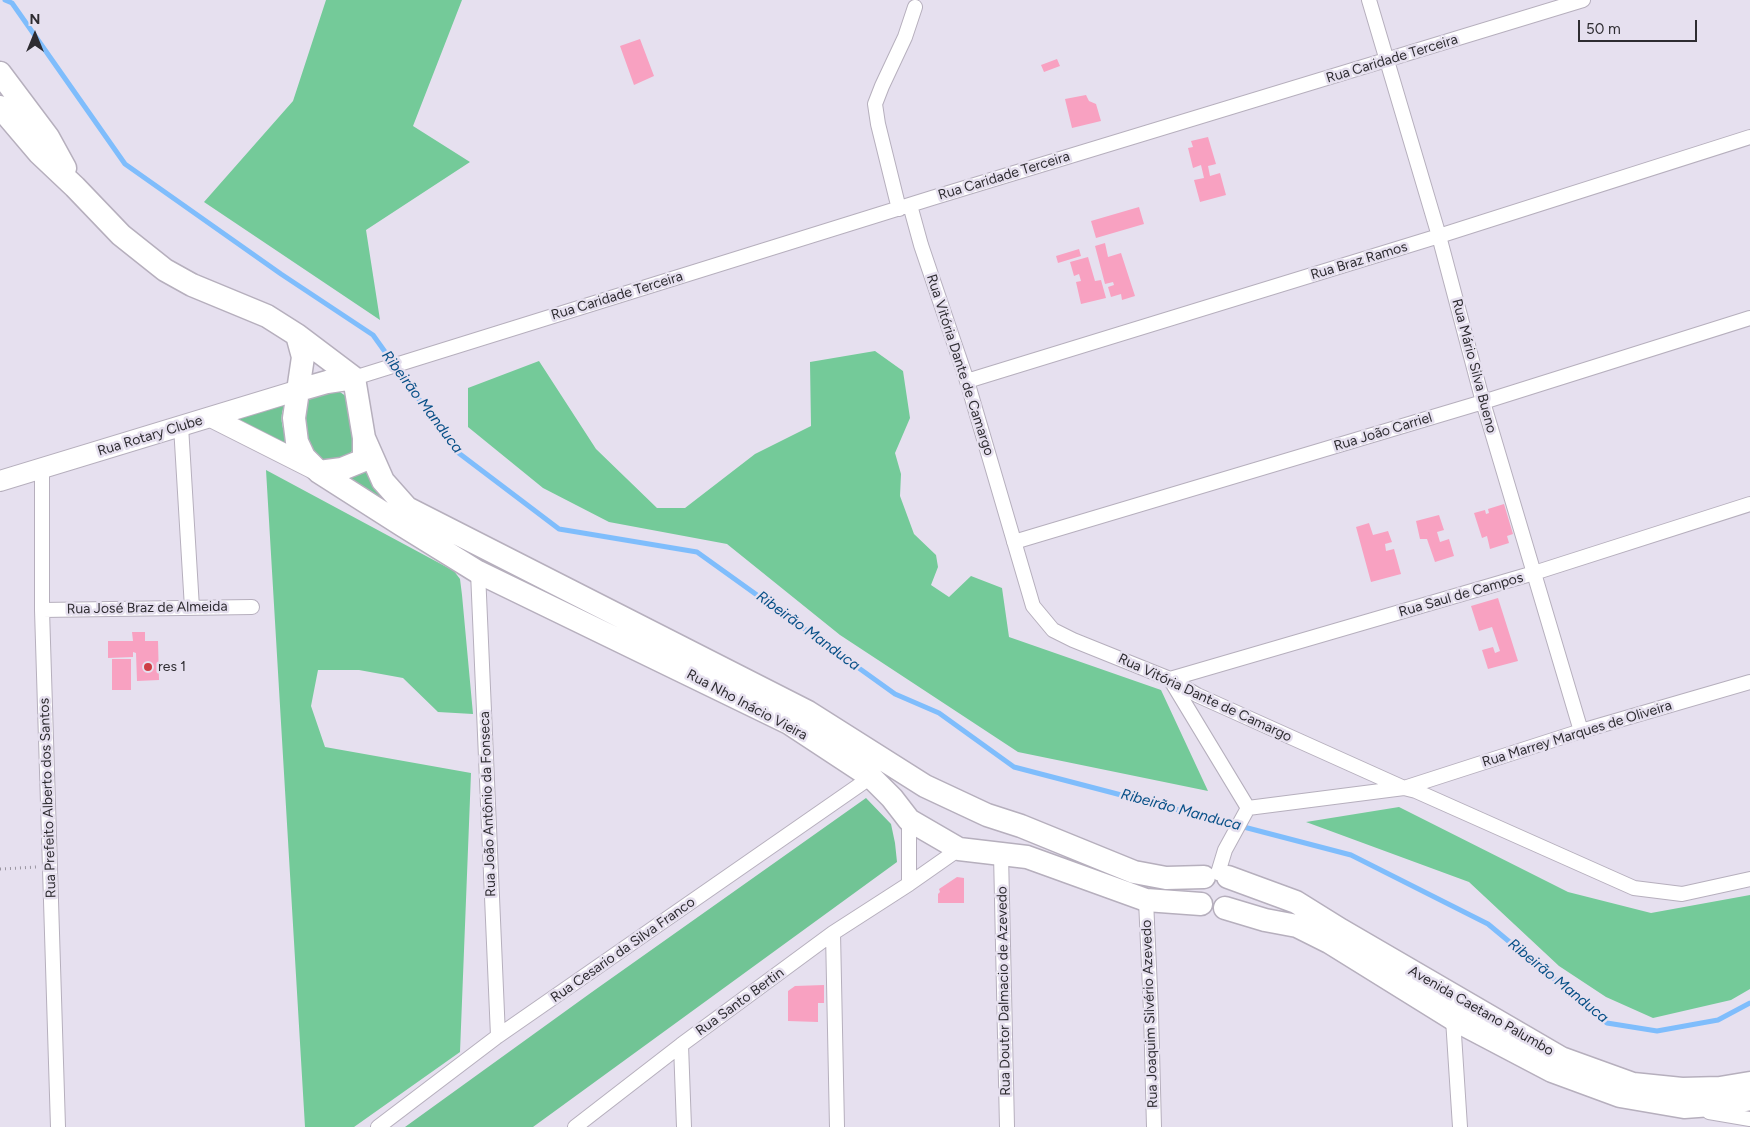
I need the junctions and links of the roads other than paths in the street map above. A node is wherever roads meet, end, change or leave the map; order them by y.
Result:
1 (1369, 0) edge
2 (1583, 0) edge
3 (915, 7) dead end
4 (1387, 60) junction
5 (0, 73) edge
6 (0, 108) edge
7 (1750, 137) edge
8 (75, 187) junction
9 (904, 207) junction
10 (1439, 236) junction
11 (1750, 318) edge
12 (296, 335) junction
13 (354, 378) junction
14 (967, 381) junction
15 (299, 390) junction
16 (1483, 402) junction
17 (211, 417) junction
18 (181, 426) junction
19 (364, 438) junction
20 (42, 469) junction
21 (318, 472) junction
22 (0, 481) edge
23 (1750, 504) edge
24 (405, 516) junction
25 (1014, 542) junction
26 (478, 572) junction
27 (1534, 574) junction
28 (252, 607) dead end
29 (192, 608) junction
30 (42, 610) junction
31 (1170, 679) junction
32 (1750, 682) edge
33 (1581, 732) junction
34 (871, 777) junction
35 (925, 786) junction
36 (1404, 788) junction
37 (1246, 814) junction
38 (909, 820) junction
39 (959, 849) junction
40 (1001, 854) junction
41 (1217, 876) junction
42 (1750, 879) edge
43 (909, 884) junction
44 (1146, 900) junction
45 (1201, 904) junction
46 (1225, 908) junction
47 (833, 933) junction
48 (1453, 1019) junction
49 (498, 1036) junction
50 (682, 1045) junction
51 (1750, 1083) edge
52 (1750, 1099) edge
53 (1684, 1108) junction
54 (1750, 1119) edge
55 (58, 1127) edge
56 (378, 1127) edge
57 (575, 1127) edge
58 (684, 1127) edge
59 (837, 1127) edge
60 (1007, 1127) edge
61 (1154, 1127) edge
62 (1460, 1127) edge

1 - 4 street, Rua Mário Silva Bueno
2 - 4 street, Rua Caridade Terceira
3 - 9 street, Rua Vitória Dante de Camargo
4 - 9 street, Rua Caridade Terceira
4 - 10 street, Rua Mário Silva Bueno
5 - 8 main road
6 - 8 main road
7 - 10 street, Rua Braz Ramos
8 - 12 main road
9 - 13 street, Rua Caridade Terceira
9 - 14 street, Rua Vitória Dante de Camargo
10 - 14 street, Rua Braz Ramos
10 - 16 street, Rua Mário Silva Bueno
11 - 16 street, Rua João Carriel
12 - 13 main road
12 - 15 main road
13 - 15 main road
13 - 19 main road
14 - 25 street, Rua Vitória Dante de Camargo
15 - 17 main road, Rua Rotary Clube
15 - 21 main road
16 - 25 street, Rua João Carriel
16 - 27 street, Rua Mário Silva Bueno
17 - 18 main road, Rua Rotary Clube
17 - 21 main road
18 - 20 main road, Rua Rotary Clube
18 - 29 street
19 - 21 main road
19 - 24 main road
20 - 22 main road, Rua Rotary Clube
20 - 30 street, Rua Prefeito Alberto dos Santos
21 - 24 main road
23 - 27 street, Rua Saul de Campos
24 - 26 main road, Rua Nho Inácio Vieira
24 - 35 main road, Rua Nho Inácio Vieira
25 - 31 street, Rua Vitória Dante de Camargo
26 - 34 main road, Rua Nho Inácio Vieira
26 - 49 street, Rua João Antônio da Fonseca
27 - 31 street, Rua Saul de Campos
27 - 33 street, Rua Mário Silva Bueno
28 - 29 street, Rua José Braz de Almeida
29 - 30 street, Rua José Braz de Almeida
30 - 55 street, Rua Prefeito Alberto dos Santos
31 - 36 street, Rua Vitória Dante de Camargo
31 - 37 street
32 - 33 street, Rua Marrey Marques de Oliveira
33 - 36 street, Rua Marrey Marques de Oliveira
34 - 38 main road, Rua Nho Inácio Vieira
34 - 49 street, Rua Cesario da Silva Franco
35 - 38 main road
35 - 41 main road, Rua Nho Inácio Vieira
36 - 37 street, Rua Marrey Marques de Oliveira
36 - 42 street, Rua Vitória Dante de Camargo
37 - 41 street
38 - 39 main road, Rua Nho Inácio Vieira
38 - 43 street
39 - 40 main road, Rua Nho Inácio Vieira
39 - 43 street, Rua Santo Bertin
40 - 44 main road, Rua Nho Inácio Vieira
40 - 60 street, Rua Doutor Dalmacio de Azevedo
41 - 45 main road
41 - 46 main road
41 - 51 main road, Avenida Caetano Palumbo
43 - 47 street, Rua Santo Bertin
44 - 45 main road, Rua Nho Inácio Vieira
44 - 61 street, Rua Joaquim Silvério Azevedo
45 - 46 main road
46 - 48 main road, Avenida Caetano Palumbo
47 - 50 street, Rua Santo Bertin
47 - 59 street
48 - 53 main road, Avenida Caetano Palumbo
48 - 62 street
49 - 56 street, Rua Cesario da Silva Franco
50 - 57 street, Rua Santo Bertin
50 - 58 street
52 - 53 main road, Avenida Caetano Palumbo
53 - 54 street

